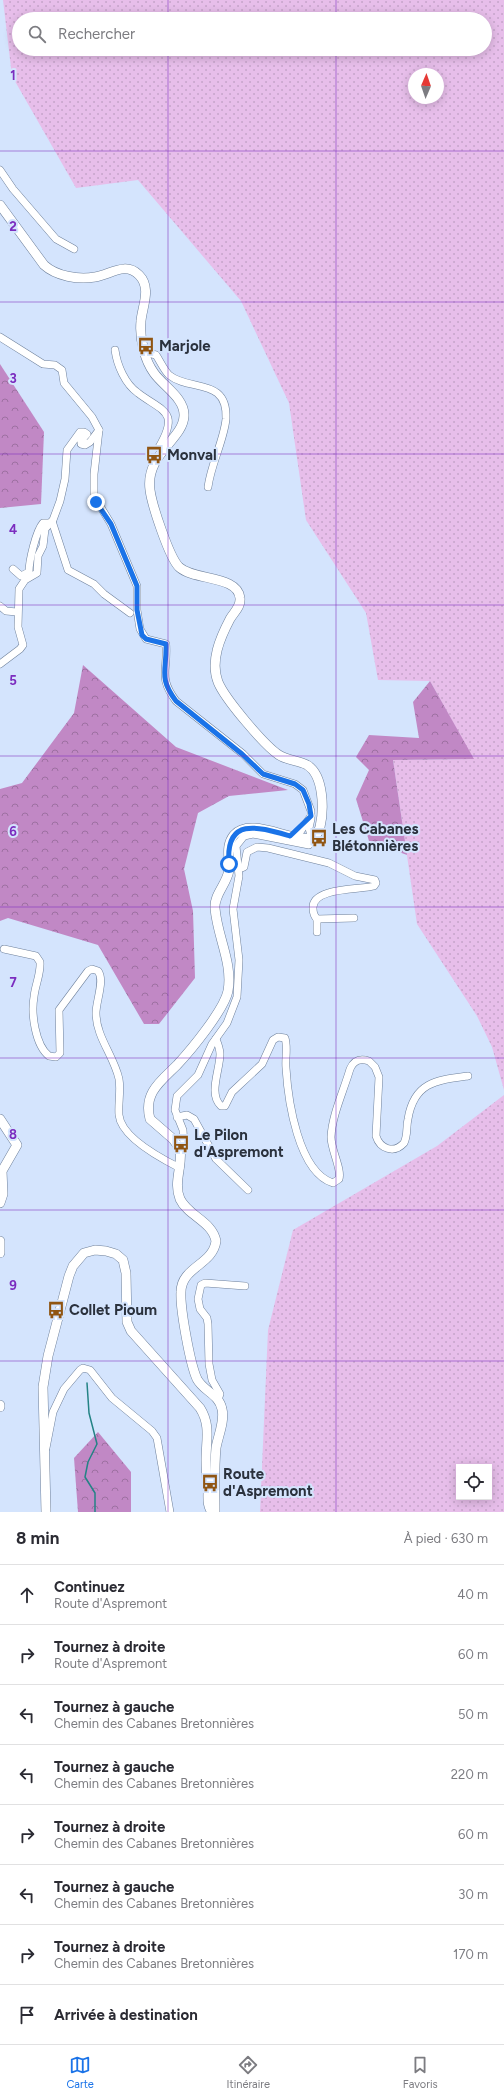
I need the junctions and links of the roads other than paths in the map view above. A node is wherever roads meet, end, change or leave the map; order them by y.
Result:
1 (0, 170) edge
2 (0, 205) edge
3 (74, 249) dead end
4 (0, 337) edge
5 (115, 350) dead end
6 (145, 354) junction
7 (99, 430) junction
8 (161, 453) junction
9 (208, 487) dead end
10 (51, 522) junction
11 (13, 569) dead end
12 (0, 606) edge
13 (17, 612) junction
14 (130, 613) dead end
15 (0, 664) edge
16 (311, 816) junction
17 (304, 824) junction
18 (290, 836) junction
19 (300, 838) junction
20 (312, 838) junction
21 (239, 869) junction
22 (354, 918) dead end
23 (317, 920) junction
24 (316, 932) dead end
25 (4, 949) dead end
26 (216, 1039) junction
27 (468, 1076) dead end
28 (177, 1117) junction
29 (0, 1120) edge
30 (180, 1149) junction
31 (180, 1168) junction
32 (248, 1190) dead end
33 (0, 1203) edge
34 (0, 1241) edge
35 (0, 1253) edge
36 (245, 1286) dead end
37 (218, 1400) junction
38 (44, 1450) junction
39 (46, 1512) edge
40 (170, 1512) edge
41 (213, 1512) edge

1 - 3 street
2 - 6 street
4 - 7 street
5 - 8 street
6 - 8 street
6 - 9 street
7 - 10 street
7 - 16 street
8 - 20 street
10 - 11 street
10 - 13 street
10 - 14 street
12 - 13 street
13 - 15 street
16 - 17 street
16 - 20 street
17 - 18 street
17 - 19 street
18 - 19 street
18 - 30 street
19 - 20 street
20 - 21 street
21 - 23 street
21 - 26 street
22 - 23 street
23 - 24 street
25 - 31 street
26 - 27 street
26 - 28 street
28 - 30 street
28 - 32 street
29 - 33 street
30 - 31 street
31 - 37 street
34 - 35 street
36 - 37 street
37 - 41 street
38 - 39 street
38 - 40 street
38 - 41 street

